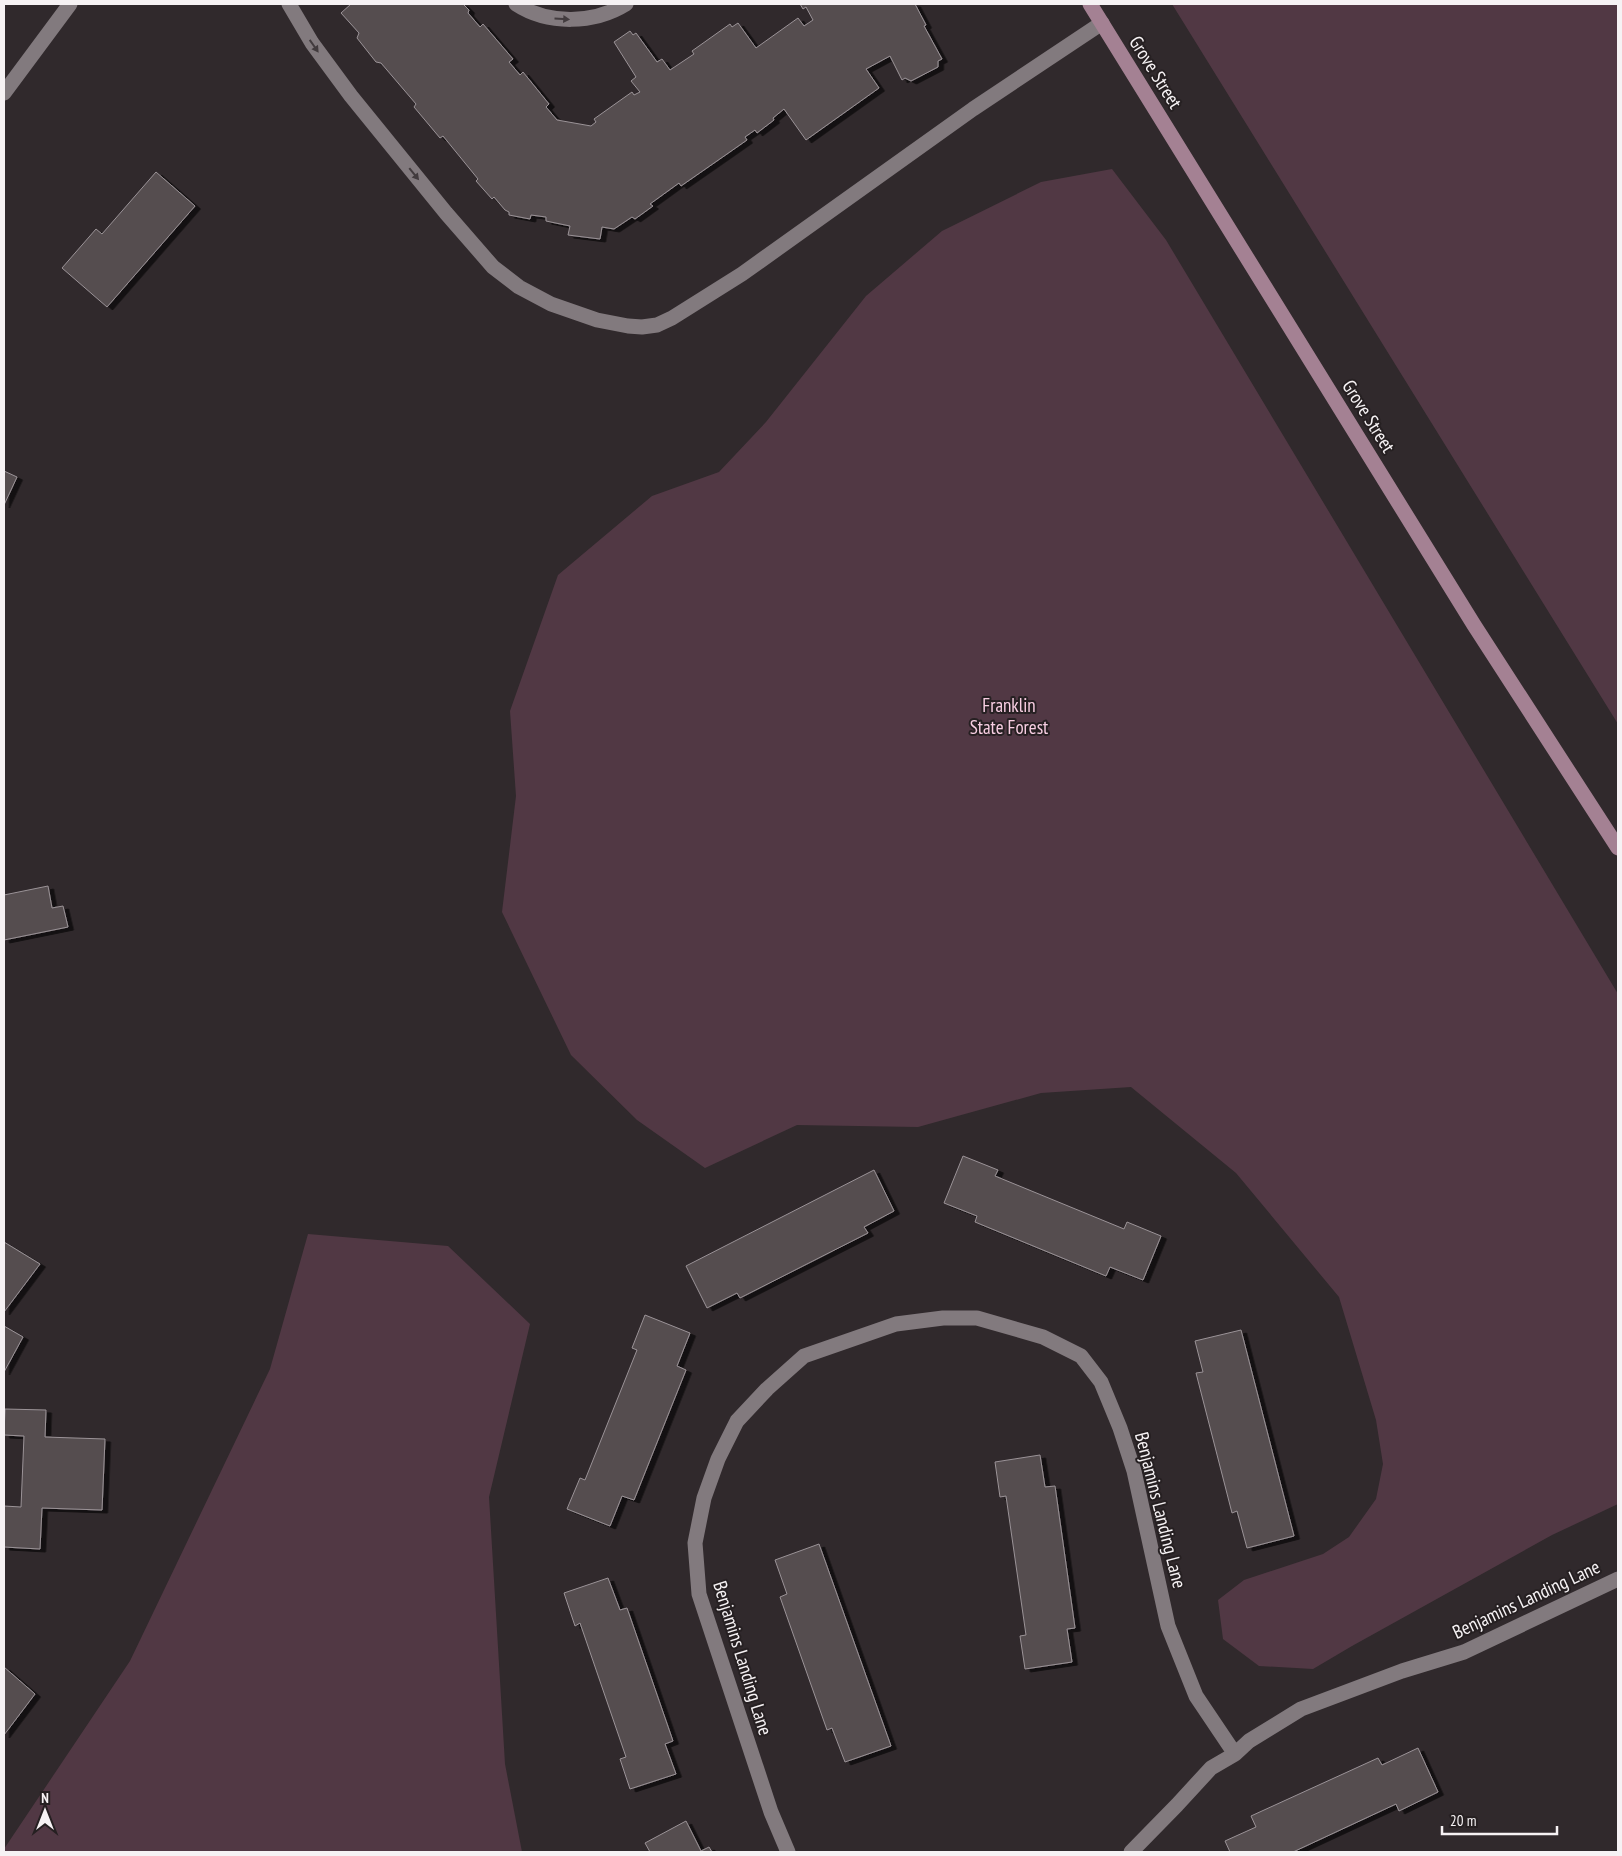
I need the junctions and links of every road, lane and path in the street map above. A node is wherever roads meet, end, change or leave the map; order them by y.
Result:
1 (70, 4) edge
2 (289, 4) edge
3 (516, 4) edge
4 (626, 4) edge
5 (1090, 4) edge
6 (1102, 23) junction
7 (4, 93) edge
8 (1618, 848) edge
9 (1618, 1579) edge
10 (1234, 1754) junction
11 (788, 1852) edge
12 (1131, 1852) edge

1 - 7 street
2 -> 6 street
3 -> 4 street
5 - 6 main road, Grove Street
6 - 8 main road, Grove Street
9 - 10 street, Benjamins Landing Lane
10 - 11 street, Benjamins Landing Lane
10 - 12 street, Benjamins Landing Lane

